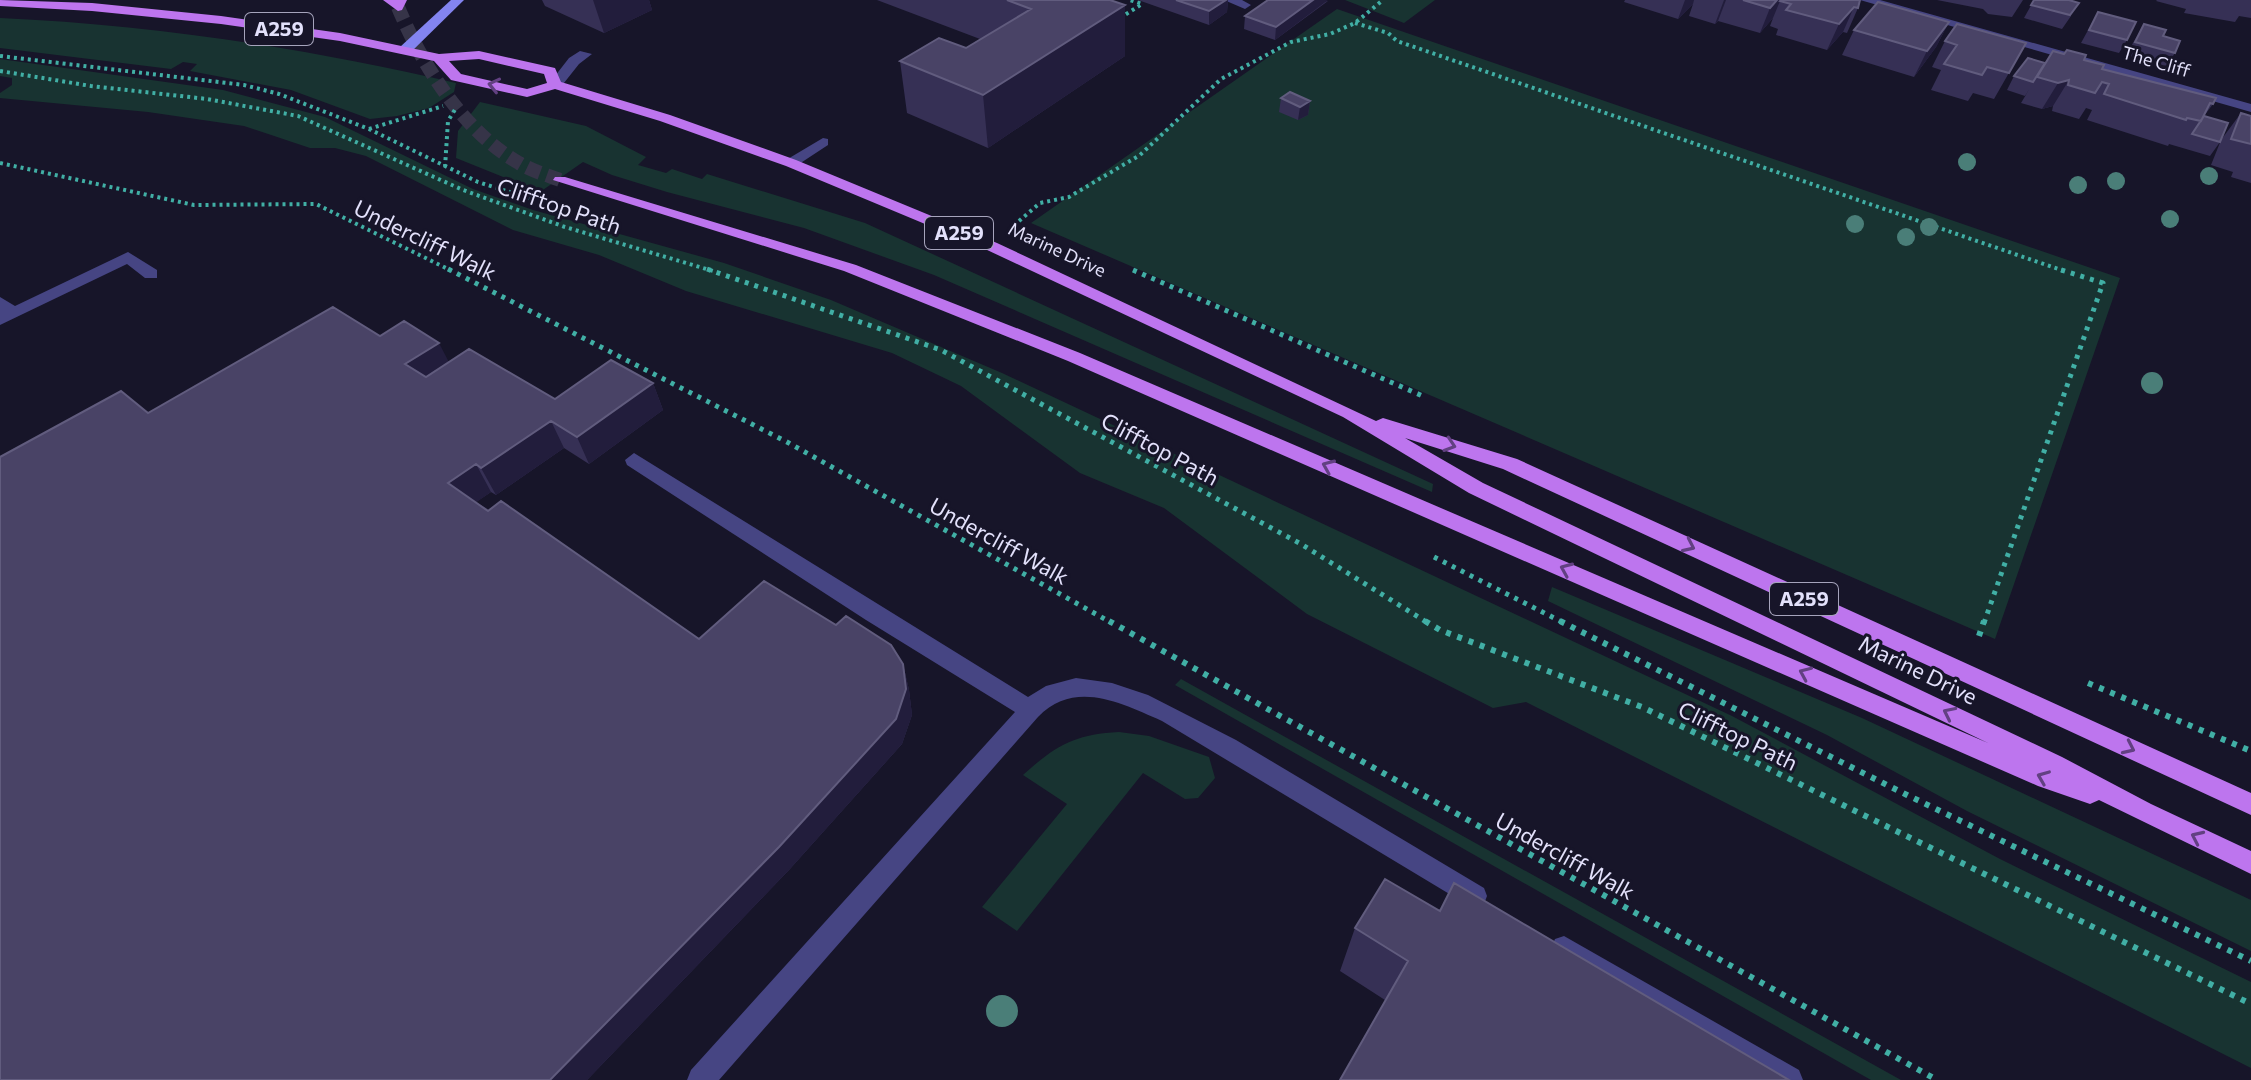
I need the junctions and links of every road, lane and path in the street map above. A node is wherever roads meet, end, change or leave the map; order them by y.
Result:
1 (458, 0) edge
2 (1130, 0) edge
3 (1230, 0) edge
4 (1383, 0) edge
5 (1866, 0) edge
6 (0, 2) edge
7 (1245, 5) dead end
8 (1111, 23) edge
9 (1355, 23) junction
10 (405, 50) junction
11 (585, 54) dead end
12 (0, 56) edge
13 (439, 58) junction
14 (0, 71) edge
15 (555, 85) junction
16 (462, 97) dead end
17 (453, 102) dead end
18 (2251, 108) edge
19 (369, 129) junction
20 (823, 142) dead end
21 (0, 163) edge
22 (791, 163) junction
23 (445, 167) junction
24 (560, 180) tunnel mouth
25 (548, 203) dead end
26 (1005, 216) dead end
27 (1019, 221) junction
28 (1034, 228) dead end
29 (1122, 266) dead end
30 (151, 274) dead end
31 (5, 312) edge
32 (1428, 398) dead end
33 (1349, 413) junction
34 (634, 460) dead end
35 (1428, 554) dead end
36 (1969, 633) dead end
37 (1979, 637) junction
38 (1993, 643) dead end
39 (2079, 679) dead end
40 (1030, 710) junction
41 (2251, 751) edge
42 (2251, 804) edge
43 (2143, 812) junction
44 (2251, 863) edge
45 (1490, 905) edge
46 (1544, 937) edge
47 (2251, 961) edge
48 (2251, 1004) edge
49 (701, 1080) edge
50 (1789, 1080) edge
51 (1937, 1080) edge

1 - 10 street
2 - 8 path
3 - 7 street
4 - 9 path
5 - 18 street, The Cliff
6 - 10 main road, Marine Drive / A259
9 - 27 path
9 - 37 path
10 - 13 main road, Marine Drive / A259
11 - 15 street
12 - 19 path
15 -> 13 main road, Marine Drive / A259
13 - 15 main road, Marine Drive / A259
14 - 48 path, Clifftop Path
15 - 22 main road, Marine Drive / A259
16 - 23 path
17 - 19 path
19 - 23 path
20 - 22 street
21 - 51 path, Undercliff Walk
22 - 33 main road, Marine Drive / A259
23 - 25 path
43 -> 24 main road
26 - 27 path
27 - 28 path
29 - 32 path
30 - 31 street
33 -> 42 main road, Marine Drive / A259
43 -> 33 main road, Marine Drive / A259
34 - 40 street
35 - 47 path
36 - 37 path
37 - 38 path
39 - 41 path
40 - 45 street
40 - 49 street
44 -> 43 main road, Marine Drive / A259
46 - 50 street

